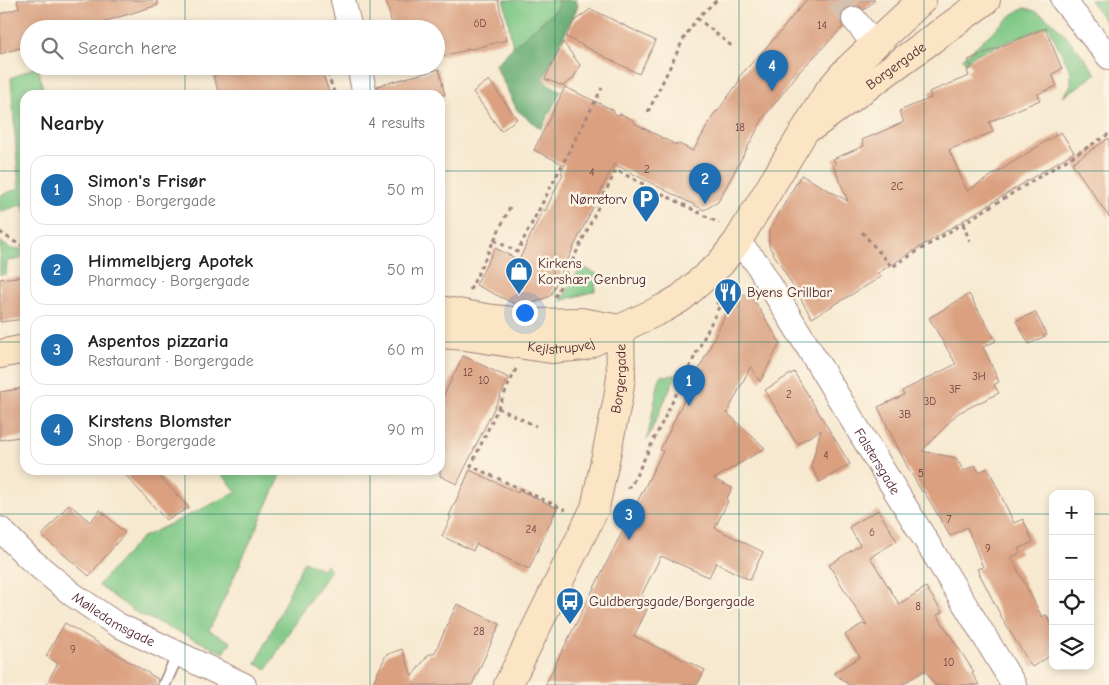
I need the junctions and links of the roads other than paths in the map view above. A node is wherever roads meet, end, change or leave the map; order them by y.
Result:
1 (343, 0) edge
2 (922, 0) edge
3 (986, 0) edge
4 (1063, 0) edge
5 (854, 19) tunnel mouth
6 (348, 20) edge
7 (874, 44) junction
8 (1109, 57) edge
9 (361, 75) edge
10 (364, 90) edge
11 (805, 131) junction
12 (739, 238) junction
13 (449, 312) edge
14 (620, 329) junction
15 (445, 334) edge
16 (20, 350) edge
17 (0, 354) edge
18 (0, 529) edge
19 (178, 654) junction
20 (164, 685) edge
21 (244, 685) edge
22 (508, 685) edge
23 (1014, 685) edge

1 - 6 street
2 - 7 street, Borgergade
3 - 11 street, Borgergade
4 - 8 street
5 - 7 street
7 - 11 street, Borgergade
9 - 10 street
11 - 12 street, Borgergade
12 - 14 street, Borgergade
12 - 23 street, Falstersgade
13 - 14 street, Kejlstrupvej
14 - 15 street, Kejlstrupvej
14 - 22 street, Borgergade
16 - 17 street
18 - 19 street, Mølledamsgade
19 - 20 lane
19 - 21 street, Mølledamsgade

